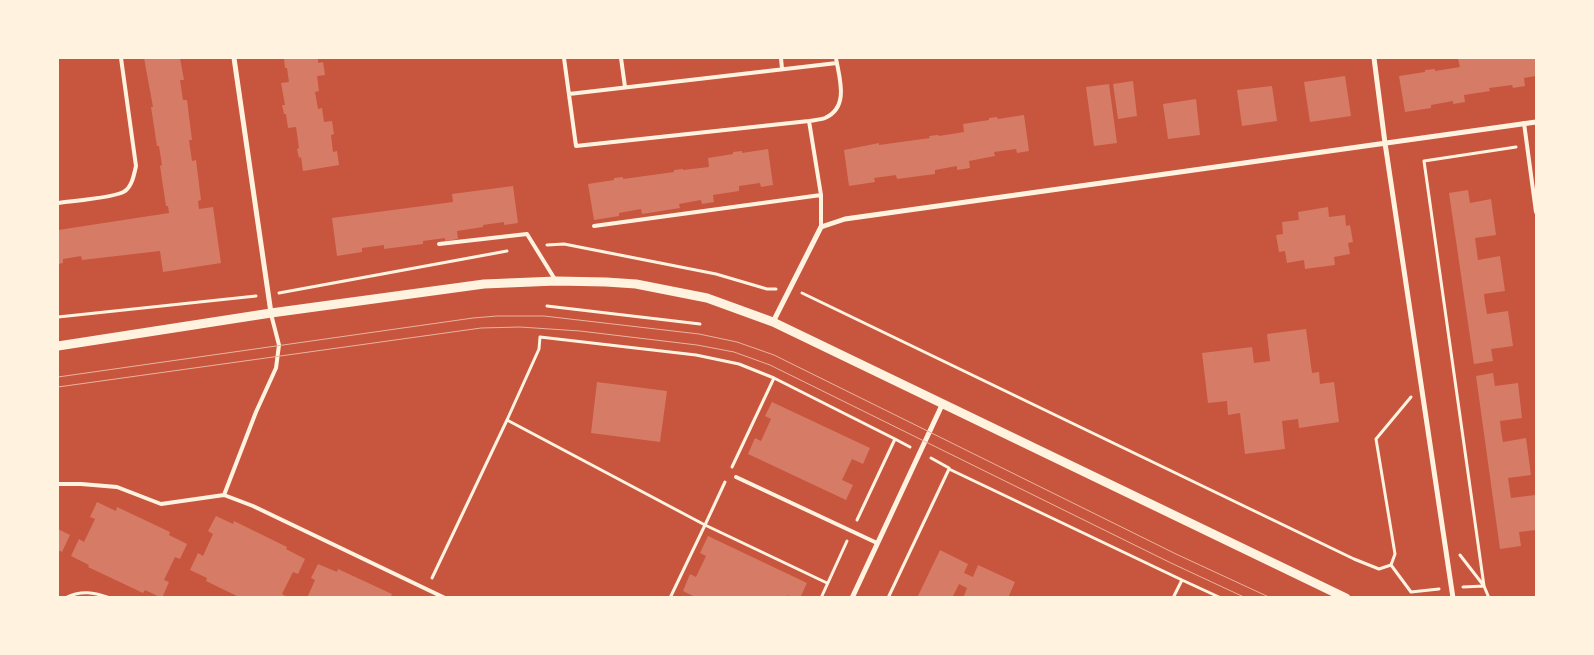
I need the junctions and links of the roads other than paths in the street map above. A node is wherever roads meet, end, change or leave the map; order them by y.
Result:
1 (121, 58) edge
2 (234, 58) edge
3 (564, 58) edge
4 (621, 58) edge
5 (780, 58) edge
6 (836, 58) edge
7 (1374, 58) edge
8 (837, 63) junction
9 (782, 69) junction
10 (625, 87) junction
11 (569, 94) junction
12 (809, 121) junction
13 (1536, 122) edge
14 (1524, 124) junction
15 (1385, 143) junction
16 (821, 195) junction
17 (58, 203) edge
18 (1536, 212) edge
19 (594, 226) dead end
20 (821, 227) junction
21 (439, 244) dead end
22 (556, 281) junction
23 (271, 313) junction
24 (773, 322) junction
25 (58, 346) edge
26 (942, 405) junction
27 (736, 477) dead end
28 (58, 484) edge
29 (224, 495) junction
30 (877, 543) junction
31 (445, 598) edge
32 (852, 598) edge
33 (1346, 598) edge
34 (1452, 598) edge

1 - 17 lane
2 - 23 street
3 - 11 lane
4 - 10 lane
5 - 9 lane
6 - 8 lane
7 - 15 street
8 - 9 lane
8 - 12 lane
9 - 10 lane
10 - 11 lane
11 - 12 lane
12 - 16 lane
13 - 14 street
14 - 15 street
14 - 18 lane
15 - 20 street
15 - 34 street
16 - 19 lane
16 - 20 lane
20 - 24 street
21 - 22 lane
22 - 23 street
22 - 24 street
23 - 25 street
23 - 29 lane
24 - 26 street
26 - 30 street
26 - 33 street
27 - 30 lane
28 - 29 lane
29 - 31 lane
30 - 32 street

